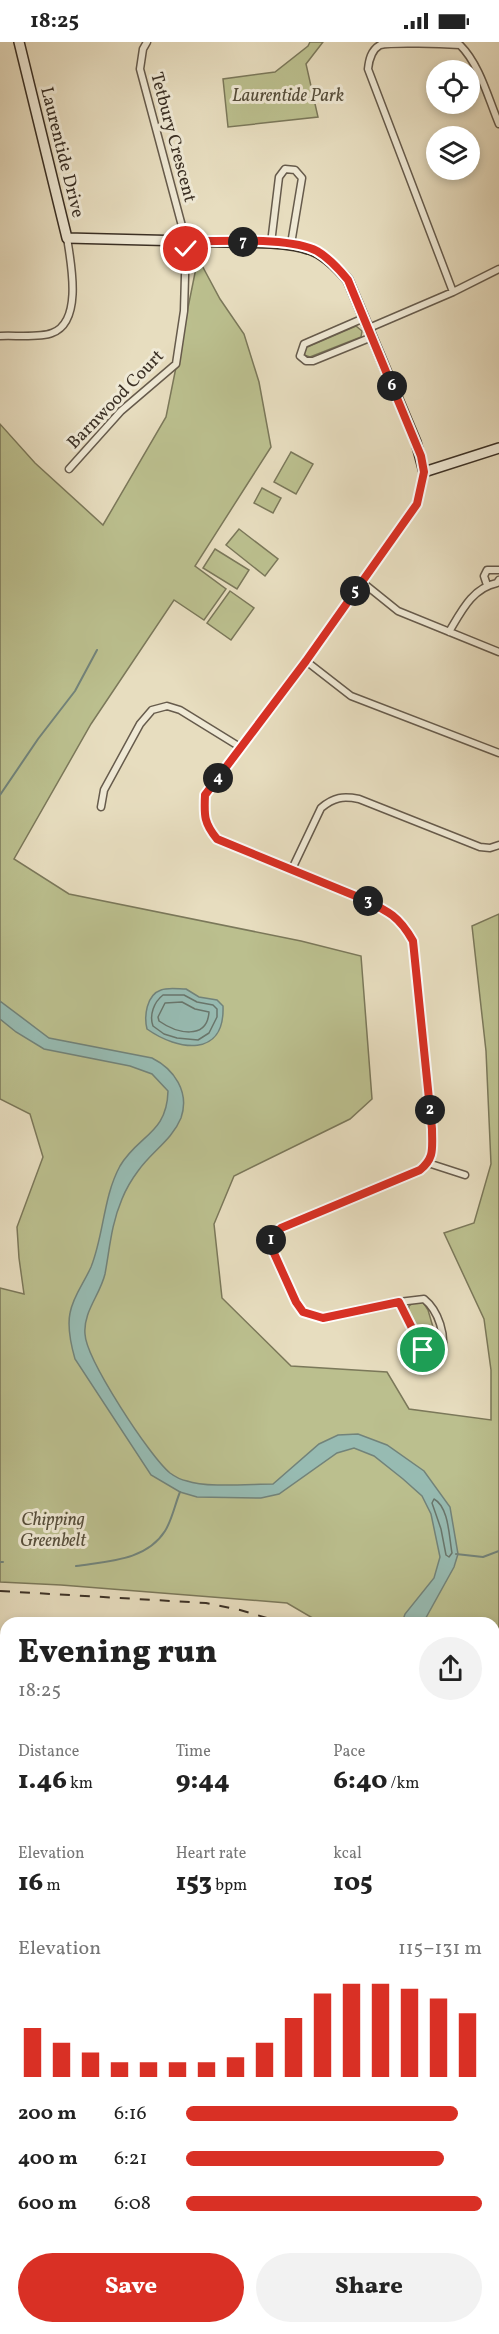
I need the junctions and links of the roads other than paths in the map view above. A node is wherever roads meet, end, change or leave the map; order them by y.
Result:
1 (19, 42) edge
2 (147, 42) edge
3 (499, 124) edge
4 (67, 238) junction
5 (186, 241) junction
6 (271, 243) junction
7 (291, 244) junction
8 (499, 269) edge
9 (453, 292) junction
10 (364, 318) junction
11 (370, 333) junction
12 (0, 336) edge
13 (499, 448) edge
14 (69, 469) dead end
15 (424, 472) junction
16 (499, 570) edge
17 (499, 580) edge
18 (362, 582) junction
19 (487, 585) junction
20 (449, 632) junction
21 (499, 652) edge
22 (306, 661) junction
23 (240, 747) junction
24 (499, 753) edge
25 (102, 807) dead end
26 (499, 845) edge
27 (292, 869) junction
28 (429, 1163) junction
29 (465, 1175) dead end
30 (399, 1302) junction

1 - 4 street, Laurentide Drive
2 - 5 street, Tetbury Crescent
3 - 9 street
4 - 5 street, Laurentide Drive
4 - 12 street
5 - 6 street, Laurentide Drive
5 - 14 street, Barnwood Court
6 - 7 street, Laurentide Drive
6 - 7 street
7 - 10 street, Laurentide Drive
8 - 9 street
9 - 11 street
10 - 11 street, Laurentide Drive
10 - 11 street
11 - 15 street, Laurentide Drive
13 - 15 street
15 - 18 street
16 - 19 street
17 - 19 street
18 - 20 street
18 - 22 street
19 - 20 street
20 - 21 street
22 - 23 street
22 - 24 street
23 - 25 street
23 - 27 street
26 - 27 street
27 - 28 street
28 - 29 street
28 - 30 street
30 - 30 street

